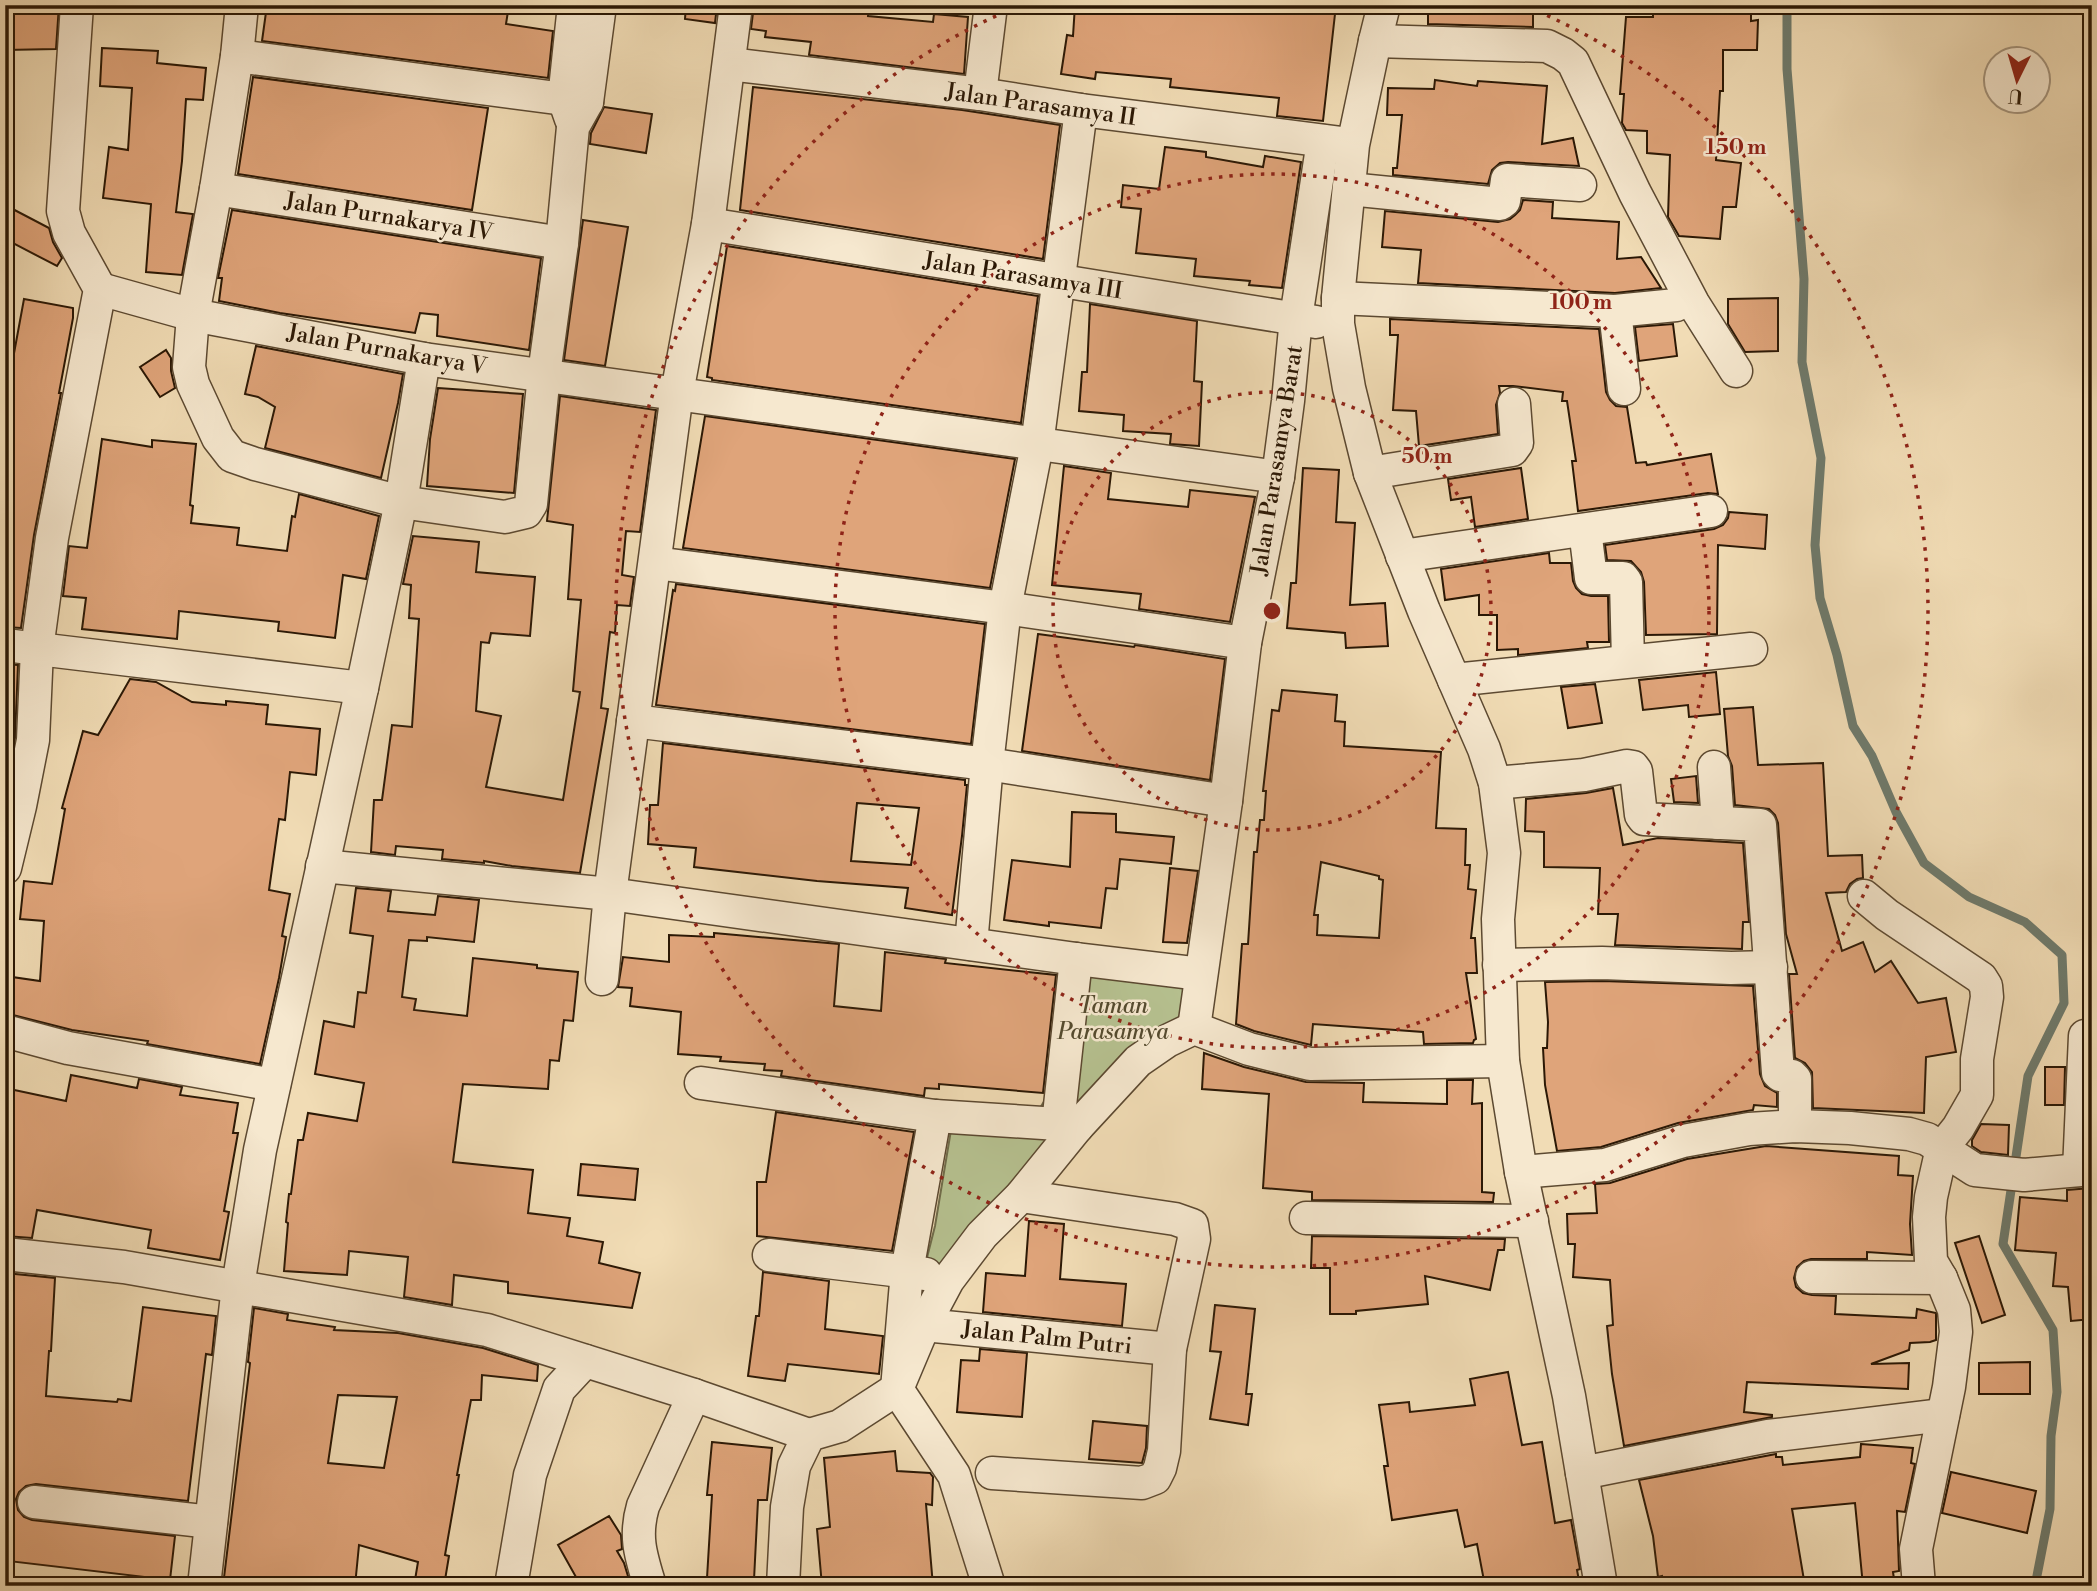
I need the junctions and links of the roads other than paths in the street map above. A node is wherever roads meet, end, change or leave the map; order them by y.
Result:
1 (77, 5) edge
2 (242, 5) edge
3 (575, 5) edge
4 (600, 5) edge
5 (736, 5) edge
6 (991, 5) edge
7 (1384, 5) edge
8 (1374, 41) junction
9 (237, 56) junction
10 (729, 64) junction
11 (980, 94) junction
12 (575, 109) junction
13 (1081, 110) junction
14 (1338, 143) junction
15 (1580, 185) dead end
16 (216, 189) junction
17 (1349, 189) junction
18 (708, 224) junction
19 (562, 243) junction
20 (1058, 281) junction
21 (100, 289) junction
22 (150, 303) junction
23 (1676, 305) dead end
24 (1338, 311) junction
25 (1615, 311) junction
26 (193, 316) junction
27 (1296, 318) junction
28 (424, 359) junction
29 (189, 367) junction
30 (1736, 371) dead end
31 (544, 374) junction
32 (1624, 389) dead end
33 (677, 393) junction
34 (1514, 404) dead end
35 (1037, 445) junction
36 (1370, 473) junction
37 (1278, 477) junction
38 (401, 502) junction
39 (1711, 511) dead end
40 (1585, 530) junction
41 (1402, 556) junction
42 (656, 563) junction
43 (1005, 608) junction
44 (1245, 643) junction
45 (5, 645) edge
46 (37, 649) junction
47 (1751, 649) dead end
48 (1628, 661) junction
49 (1454, 680) junction
50 (362, 688) junction
51 (633, 721) junction
52 (987, 764) junction
53 (1714, 767) dead end
54 (1495, 783) junction
55 (1226, 801) junction
56 (1718, 823) junction
57 (322, 866) junction
58 (5, 869) edge
59 (610, 894) junction
60 (1864, 895) dead end
61 (971, 944) junction
62 (1076, 959) junction
63 (1499, 965) junction
64 (1772, 967) junction
65 (1201, 974) junction
66 (602, 979) dead end
67 (1194, 1028) junction
68 (5, 1031) edge
69 (2085, 1036) dead end
70 (1503, 1061) junction
71 (701, 1083) dead end
72 (274, 1085) junction
73 (935, 1116) junction
74 (1068, 1126) junction
75 (1795, 1126) junction
76 (1942, 1148) junction
77 (2086, 1170) edge
78 (1521, 1172) junction
79 (1021, 1196) junction
80 (1306, 1217) dead end
81 (1532, 1221) junction
82 (5, 1254) edge
83 (769, 1255) dead end
84 (907, 1271) junction
85 (1812, 1277) dead end
86 (1941, 1278) junction
87 (948, 1280) junction
88 (238, 1286) junction
89 (924, 1325) junction
90 (1170, 1349) junction
91 (585, 1361) junction
92 (897, 1388) junction
93 (694, 1395) junction
94 (1943, 1415) junction
95 (809, 1435) junction
96 (992, 1473) dead end
97 (1582, 1473) junction
98 (34, 1502) dead end
99 (211, 1522) junction
100 (204, 1586) edge
101 (511, 1586) edge
102 (649, 1586) edge
103 (783, 1586) edge
104 (989, 1586) edge
105 (1601, 1586) edge
106 (1919, 1586) edge

1 - 21 street
2 - 9 street
3 - 12 street
4 - 12 street
5 - 10 street
6 - 11 street
7 - 8 street
8 - 14 street
8 - 30 street
9 - 12 street
9 - 16 street
10 - 11 street, Jalan Parasamya II
10 - 18 street
11 - 13 street, Jalan Parasamya II
12 - 19 street
13 - 14 street, Jalan Parasamya II
13 - 20 street
14 - 17 street
14 - 27 street, Jalan Parasamya Barat
15 - 17 street
16 - 19 street, Jalan Purnakarya IV
16 - 26 street
17 - 24 street
18 - 20 street, Jalan Parasamya III
18 - 33 street
19 - 31 street
20 - 27 street, Jalan Parasamya III
20 - 35 street
21 - 22 street, Jalan Purnakarya V
21 - 46 street
22 - 26 street, Jalan Purnakarya V
22 - 29 street
23 - 25 street, Jalan Parasamya III
24 - 25 street, Jalan Parasamya III
24 - 27 street, Jalan Parasamya III
24 - 36 street
25 - 32 street
26 - 28 street, Jalan Purnakarya V
26 - 29 street
27 - 37 street, Jalan Parasamya Barat
28 - 31 street, Jalan Purnakarya V
28 - 38 street
29 - 38 street
31 - 33 street, Jalan Purnakarya V
31 - 38 street
33 - 35 street, Jalan Purnakarya V
33 - 42 street
34 - 36 street
35 - 37 street, Jalan Purnakarya V
35 - 43 street
36 - 41 street
37 - 44 street, Jalan Parasamya Barat
38 - 50 street
39 - 40 street
40 - 41 street
40 - 48 street
41 - 49 street
42 - 43 street
42 - 51 street
43 - 44 street
43 - 52 street
44 - 55 street, Jalan Parasamya Barat
45 - 46 street
46 - 50 street
46 - 58 street
47 - 48 street
48 - 49 street
49 - 54 street
50 - 57 street
51 - 52 street
51 - 59 street
52 - 55 street
52 - 61 street
53 - 56 street
54 - 56 street
54 - 63 street
55 - 65 street, Jalan Parasamya Barat
56 - 64 street
57 - 59 street
57 - 72 street
59 - 61 street
59 - 66 street
60 - 76 street
61 - 62 street
62 - 65 street
62 - 74 street
63 - 64 street
63 - 70 street
64 - 75 street
65 - 67 street, Jalan Parasamya Barat
67 - 70 street
67 - 74 street
68 - 72 street
69 - 77 street
70 - 78 street
71 - 73 street
72 - 88 street
73 - 74 street
73 - 84 street
74 - 79 street
75 - 76 street
75 - 78 street
76 - 77 street
76 - 86 street
78 - 81 street
79 - 87 street
79 - 90 street
80 - 81 street
81 - 97 street
82 - 88 street
83 - 84 street
84 - 87 street
84 - 92 street
85 - 86 street
86 - 94 street
87 - 89 street
88 - 91 street
88 - 99 street
89 - 90 street, Jalan Palm Putri
89 - 92 street
90 - 96 street
91 - 93 street
91 - 101 street
92 - 95 street
92 - 104 street
93 - 95 street
93 - 102 street
94 - 97 street
94 - 106 street
95 - 103 street
97 - 105 street
98 - 99 street
99 - 100 street

